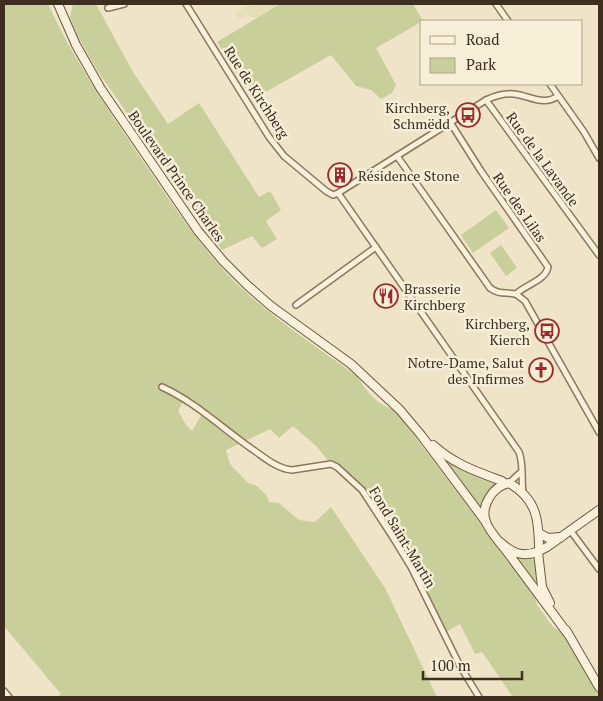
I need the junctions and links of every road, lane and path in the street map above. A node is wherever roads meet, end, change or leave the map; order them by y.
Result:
1 (58, 4) edge
2 (124, 4) edge
3 (186, 4) edge
4 (496, 4) edge
5 (108, 8) dead end
6 (507, 20) edge
7 (551, 85) edge
8 (558, 96) junction
9 (486, 100) junction
10 (450, 122) junction
11 (397, 156) junction
12 (599, 158) edge
13 (338, 193) junction
14 (376, 248) junction
15 (599, 255) edge
16 (516, 294) junction
17 (296, 305) dead end
18 (162, 387) dead end
19 (599, 432) edge
20 (421, 435) junction
21 (522, 472) junction
22 (507, 483) junction
23 (522, 493) junction
24 (599, 510) edge
25 (486, 522) junction
26 (570, 530) junction
27 (539, 533) junction
28 (561, 537) junction
29 (500, 542) junction
30 (538, 551) junction
31 (599, 569) edge
32 (568, 634) junction
33 (599, 688) edge
34 (4, 691) edge
35 (9, 697) edge
36 (480, 697) edge

1 - 20 main road, Boulevard Prince Charles
2 - 5 street
3 - 13 street, Rue de Kirchberg
4 - 6 street
7 - 8 street
8 - 9 street
8 - 12 street
9 - 10 street
9 - 15 street, Rue de la Lavande
10 - 11 street
10 - 16 street, Rue des Lilas
11 - 13 street
11 - 16 street
13 - 14 street
14 - 17 street
14 - 21 street
16 - 19 street
18 - 36 street, Fond Saint-Martin
20 - 22 main road, Boulevard Prince Charles
20 - 25 main road, Boulevard Prince Charles
21 - 22 street
21 - 23 street
22 - 23 main road
22 - 25 main road
23 - 27 main road
24 - 26 main road
25 - 29 main road
26 - 28 main road
26 - 31 street
27 - 28 main road
27 - 30 main road
28 - 30 main road
29 - 30 main road
29 - 32 main road
30 - 32 main road
32 - 33 main road
34 - 35 street

